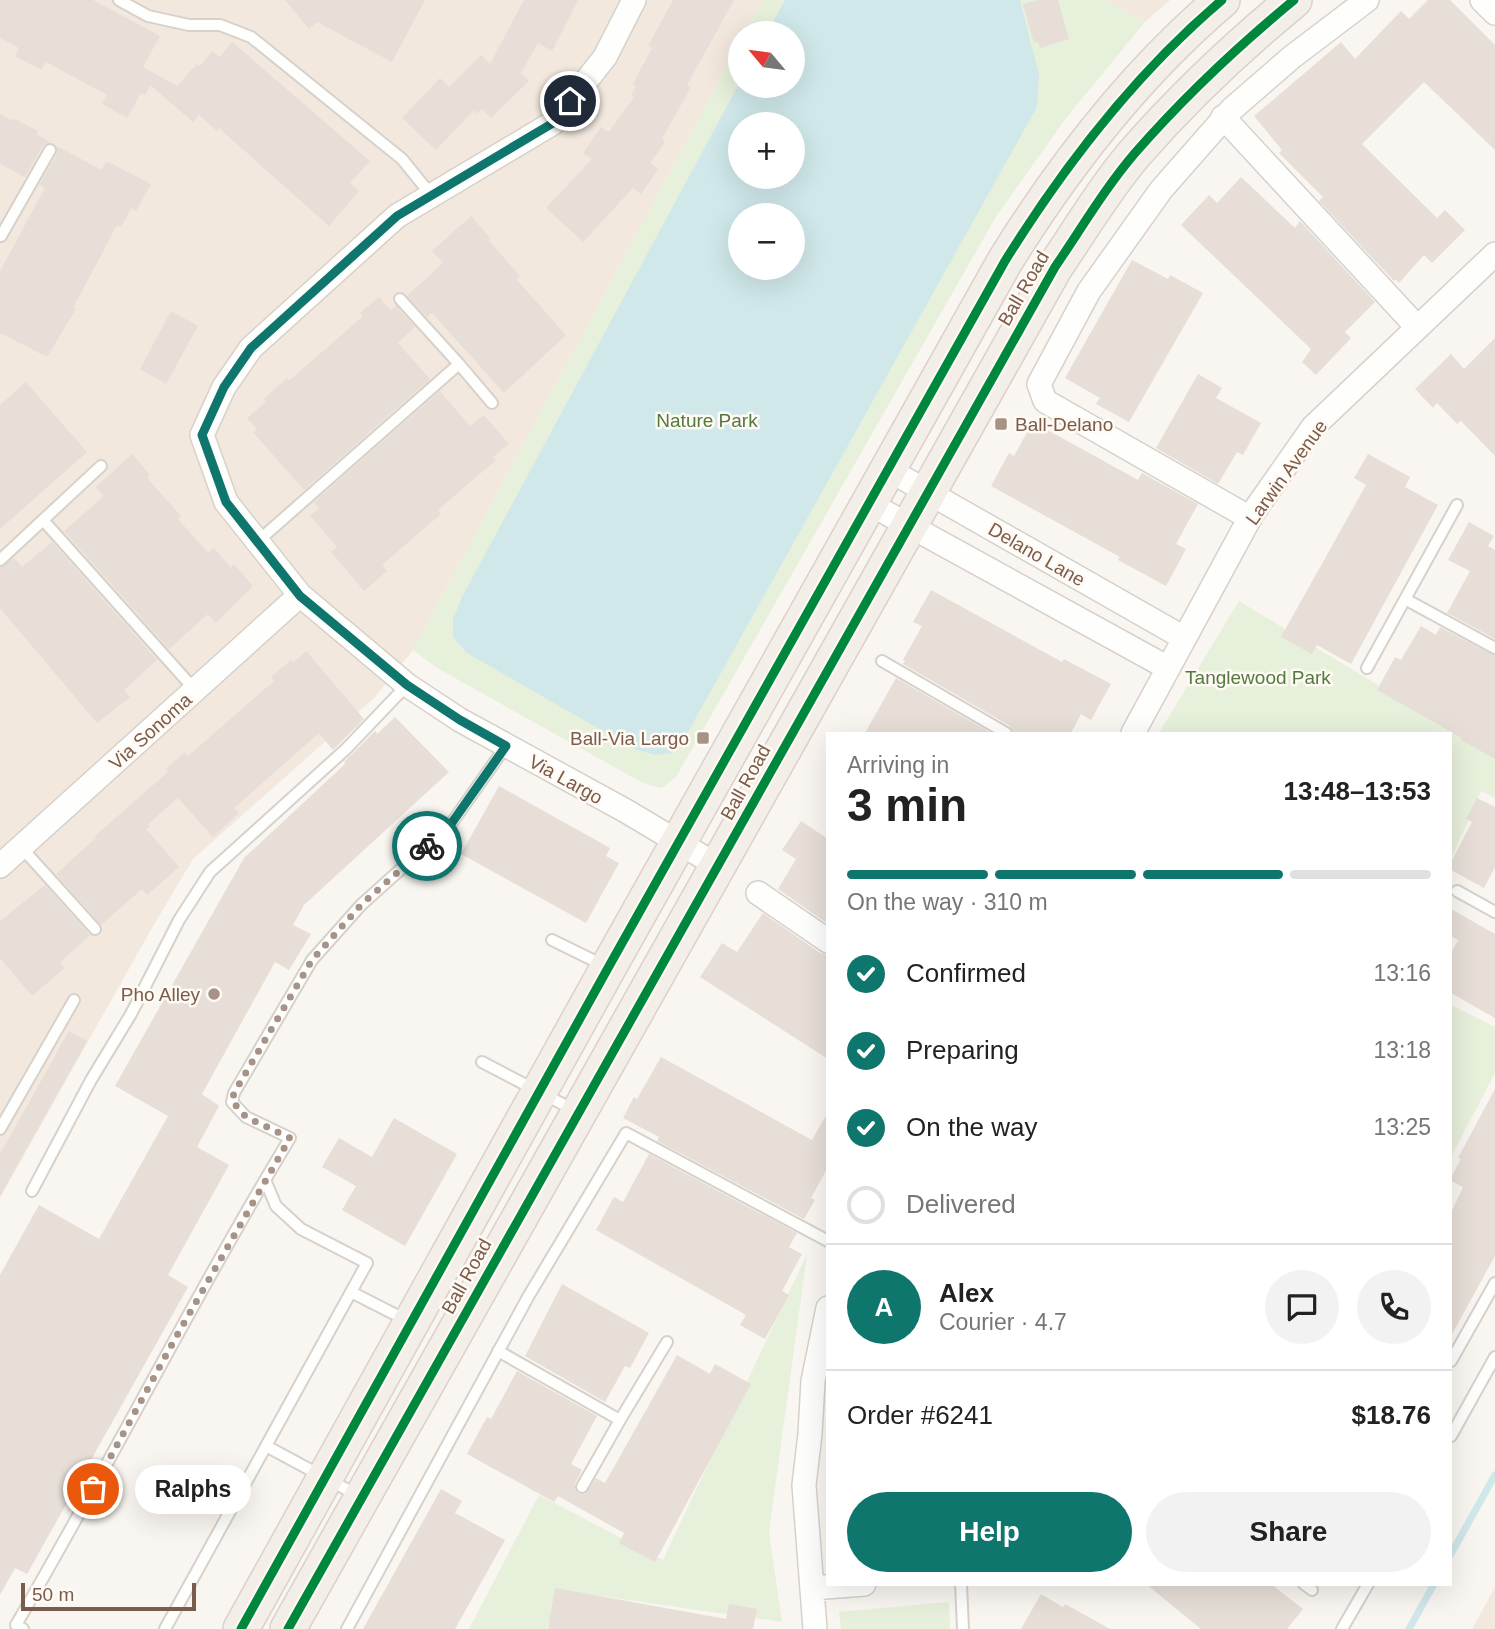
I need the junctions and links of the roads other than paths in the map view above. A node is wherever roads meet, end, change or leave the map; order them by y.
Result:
1 (119, 0) edge
2 (634, 0) edge
3 (1222, 0) edge
4 (1294, 0) edge
5 (1367, 0) edge
6 (1482, 0) edge
7 (1495, 13) edge
8 (1167, 51) junction
9 (1199, 85) junction
10 (1223, 117) junction
11 (50, 150) dead end
12 (432, 195) junction
13 (0, 236) edge
14 (1495, 254) edge
15 (400, 299) dead end
16 (1418, 327) junction
17 (459, 364) junction
18 (492, 403) dead end
19 (101, 466) dead end
20 (889, 470) junction
21 (928, 493) junction
22 (870, 504) junction
23 (1457, 505) dead end
24 (1250, 518) junction
25 (43, 520) junction
26 (909, 526) junction
27 (257, 542) junction
28 (0, 560) edge
29 (300, 596) junction
30 (1405, 599) junction
31 (1185, 638) junction
32 (1495, 649) edge
33 (883, 661) dead end
34 (1168, 668) junction
35 (1367, 668) dead end
36 (407, 685) junction
37 (195, 690) junction
38 (1004, 732) edge
39 (1134, 732) edge
40 (506, 746) junction
41 (679, 842) junction
42 (22, 846) junction
43 (0, 866) edge
44 (718, 866) junction
45 (1457, 891) dead end
46 (758, 893) dead end
47 (1495, 912) edge
48 (95, 929) dead end
49 (552, 940) dead end
50 (826, 940) edge
51 (608, 968) junction
52 (74, 1000) dead end
53 (482, 1062) dead end
54 (539, 1092) junction
55 (579, 1112) junction
56 (0, 1129) edge
57 (265, 1180) junction
58 (32, 1191) dead end
59 (826, 1240) edge
60 (1495, 1283) edge
61 (351, 1292) junction
62 (411, 1322) junction
63 (826, 1324) edge
64 (667, 1342) dead end
65 (498, 1351) junction
66 (1495, 1357) edge
67 (1452, 1359) edge
68 (620, 1420) junction
69 (1452, 1434) edge
70 (266, 1446) junction
71 (325, 1478) junction
72 (582, 1487) dead end
73 (362, 1497) junction
74 (838, 1586) edge
75 (961, 1586) edge
76 (1367, 1586) edge
77 (812, 1588) junction
78 (17, 1628) edge
79 (164, 1629) edge
80 (241, 1629) edge
81 (288, 1629) edge
82 (347, 1629) edge
83 (815, 1629) edge
84 (963, 1629) edge
85 (1342, 1629) edge

1 - 12 lane
2 - 12 street, Via Largo
3 - 8 main road, Ball Road
4 - 9 main road, Ball Road
5 - 10 street
6 - 7 street
8 - 9 main road
8 - 20 main road, Ball Road
9 - 21 main road, Ball Road
10 - 16 street
10 - 24 street
11 - 13 lane
12 - 27 street, Via Largo
14 - 16 street, Larwin Avenue
15 - 17 lane
16 - 24 street, Larwin Avenue
17 - 18 lane
17 - 27 lane
19 - 25 lane
20 - 21 street, Delano Lane
20 - 22 main road, Ball Road
21 - 26 main road, Ball Road
21 - 31 street, Delano Lane
22 - 26 street, Delano Lane
22 - 41 main road, Ball Road
23 - 30 lane
24 - 31 street, Larwin Avenue
25 - 28 lane
25 - 37 lane
26 - 34 street, Delano Lane
26 - 44 main road, Ball Road
27 - 29 street, Via Largo
29 - 36 street, Via Largo
29 - 37 street, Via Sonoma
30 - 32 lane
30 - 35 lane
31 - 34 street, Larwin Avenue
33 - 38 lane
34 - 39 street, Larwin Avenue
36 - 40 street, Via Largo
36 - 58 lane
37 - 42 street, Via Sonoma
40 - 41 street, Via Largo
40 - 57 lane
41 - 44 street, Via Largo
41 - 51 main road, Ball Road
42 - 43 street, Via Sonoma
42 - 48 lane
44 - 55 main road, Ball Road
45 - 47 lane
46 - 50 street
49 - 51 lane
51 - 54 main road, Ball Road
52 - 56 lane
53 - 54 lane
54 - 55 lane
54 - 62 main road, Ball Road
55 - 73 main road, Ball Road
57 - 61 lane
57 - 78 lane
59 - 65 lane
60 - 67 lane
61 - 62 lane
61 - 70 lane
62 - 71 main road, Ball Road
63 - 77 street
64 - 68 lane
65 - 68 lane
65 - 82 lane
66 - 69 lane
68 - 72 lane
70 - 71 lane
70 - 79 lane
71 - 73 lane
71 - 80 main road, Ball Road
73 - 81 main road, Ball Road
74 - 77 street
75 - 84 lane
76 - 85 lane
77 - 83 street

